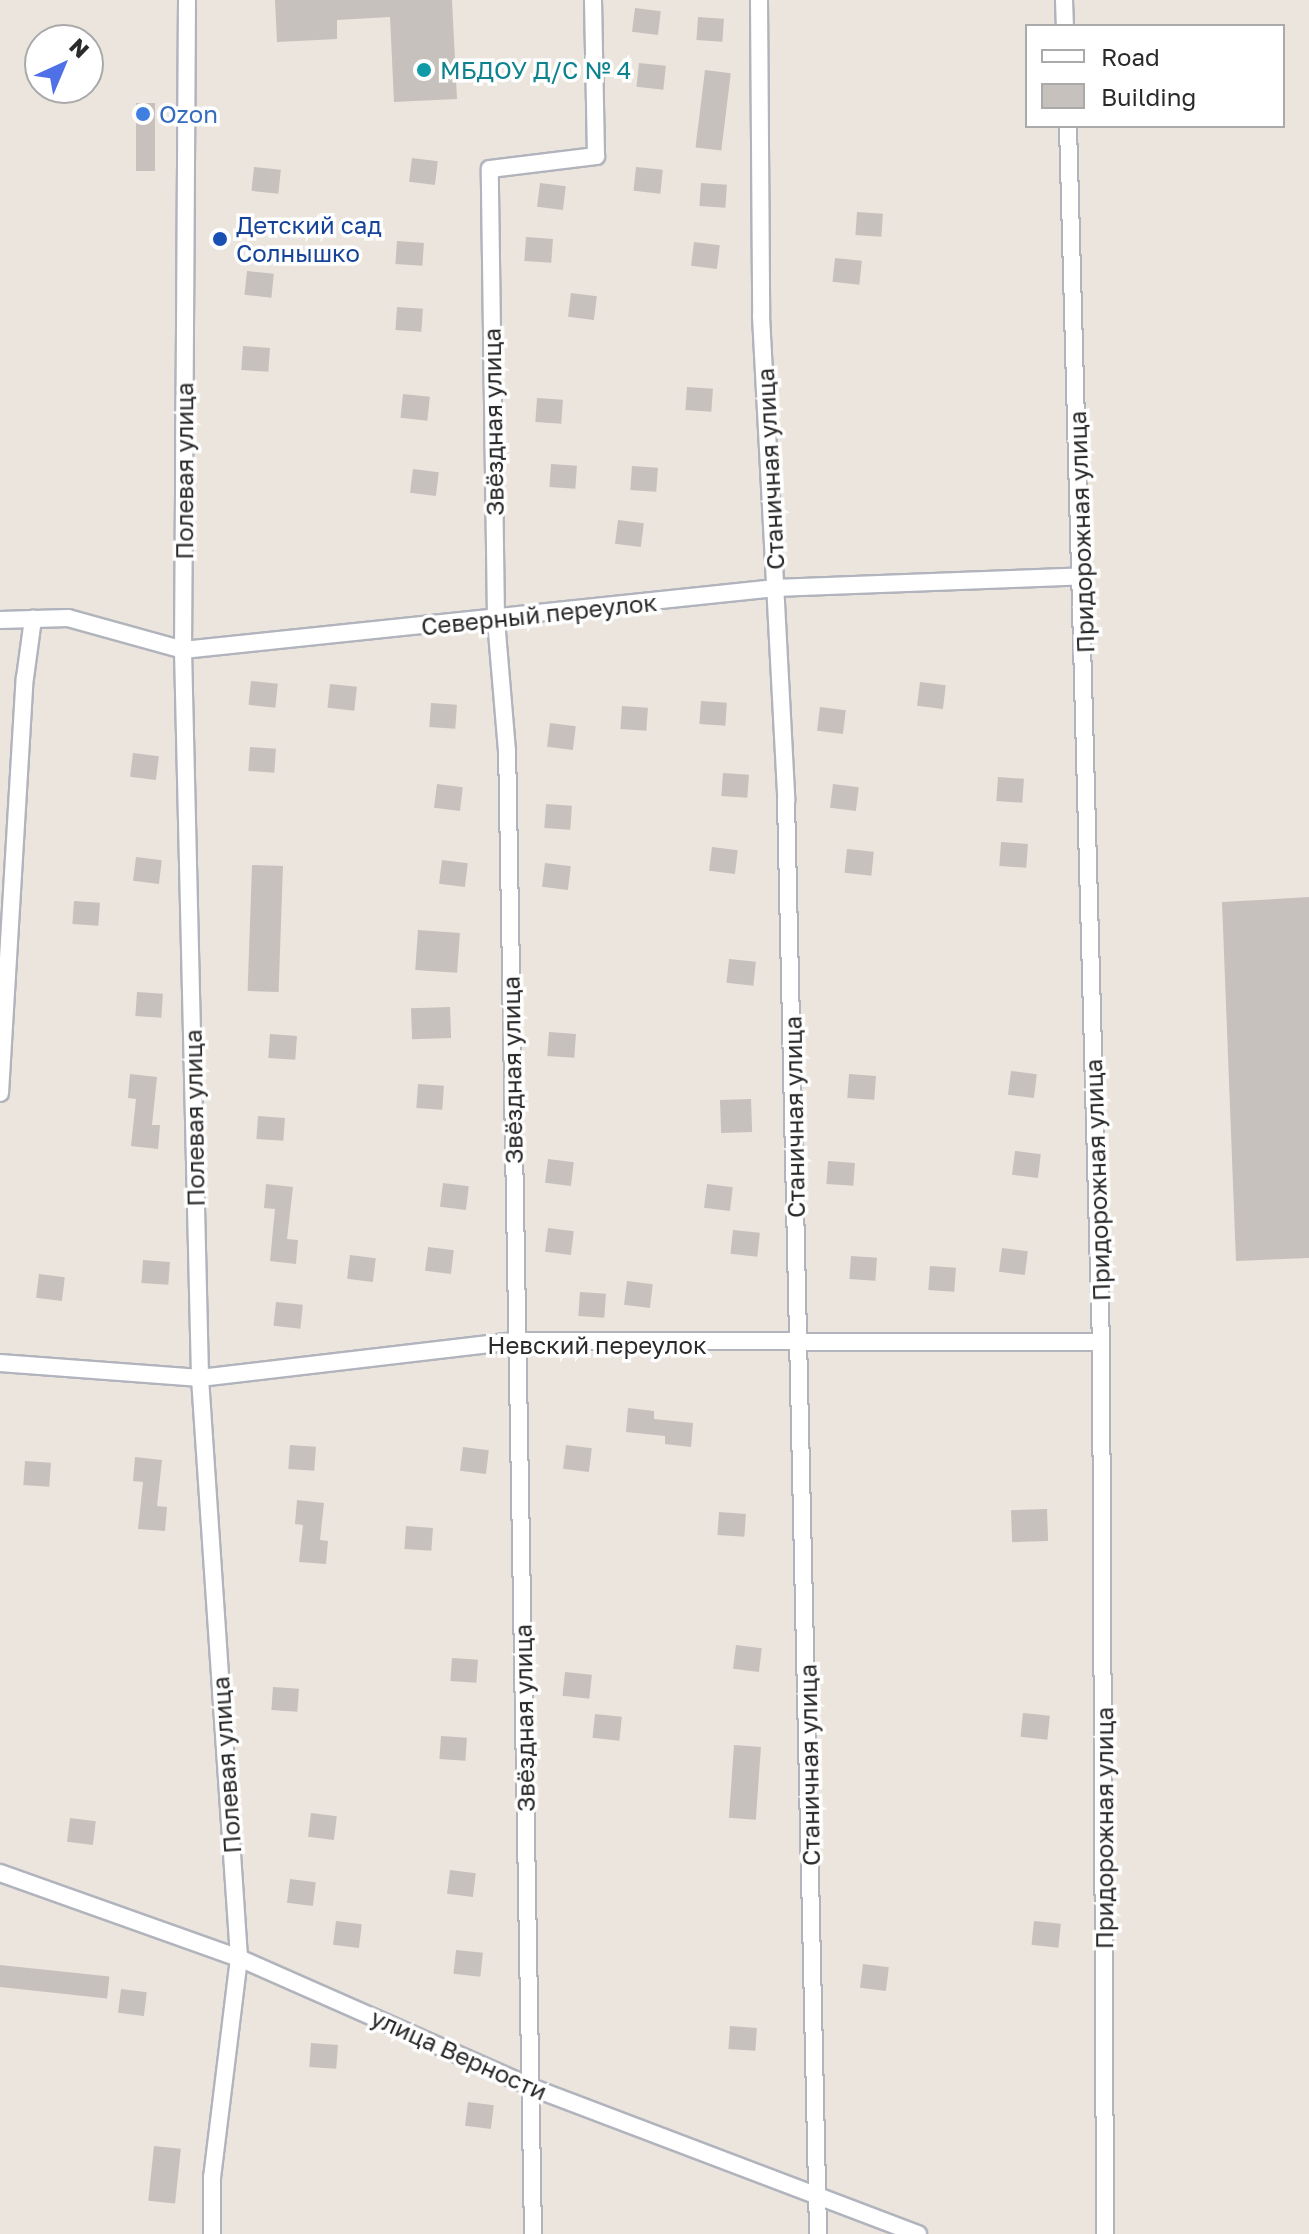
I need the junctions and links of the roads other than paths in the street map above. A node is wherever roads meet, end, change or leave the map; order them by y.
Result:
1 (187, 0) edge
2 (593, 0) edge
3 (759, 0) edge
4 (1064, 0) edge
5 (1065, 24) edge
6 (1068, 128) edge
7 (1083, 576) junction
8 (776, 588) junction
9 (33, 619) junction
10 (496, 619) junction
11 (0, 620) edge
12 (183, 650) junction
13 (0, 1093) edge
14 (517, 1341) junction
15 (1101, 1342) junction
16 (799, 1345) junction
17 (0, 1363) edge
18 (200, 1378) junction
19 (0, 1873) edge
20 (239, 1958) junction
21 (531, 2087) junction
22 (820, 2198) junction
23 (212, 2234) edge
24 (533, 2234) edge
25 (818, 2234) edge
26 (918, 2234) edge
27 (1105, 2234) edge

1 - 12 street, Полевая улица
2 - 10 street, Звёздная улица
3 - 8 street, Станичная улица
4 - 5 street
6 - 7 street, Придорожная улица
7 - 8 street, Северный переулок
7 - 15 street, Придорожная улица
8 - 10 street, Северный переулок
8 - 16 street, Станичная улица
9 - 11 street, Северный переулок
9 - 12 street, Северный переулок
9 - 13 street
10 - 12 street, Северный переулок
10 - 14 street, Звёздная улица
12 - 18 street, Полевая улица
14 - 16 street, Невский переулок
14 - 18 street, Невский переулок
14 - 21 street, Звёздная улица
15 - 16 street, Невский переулок
15 - 27 street, Придорожная улица
16 - 22 street, Станичная улица
17 - 18 street, Невский переулок
18 - 20 street, Полевая улица
19 - 20 street, улица Верности
20 - 21 street, улица Верности
20 - 23 street, Полевая улица
21 - 22 street, улица Верности
21 - 24 street, Звёздная улица
22 - 25 street, Станичная улица
22 - 26 street, улица Верности

